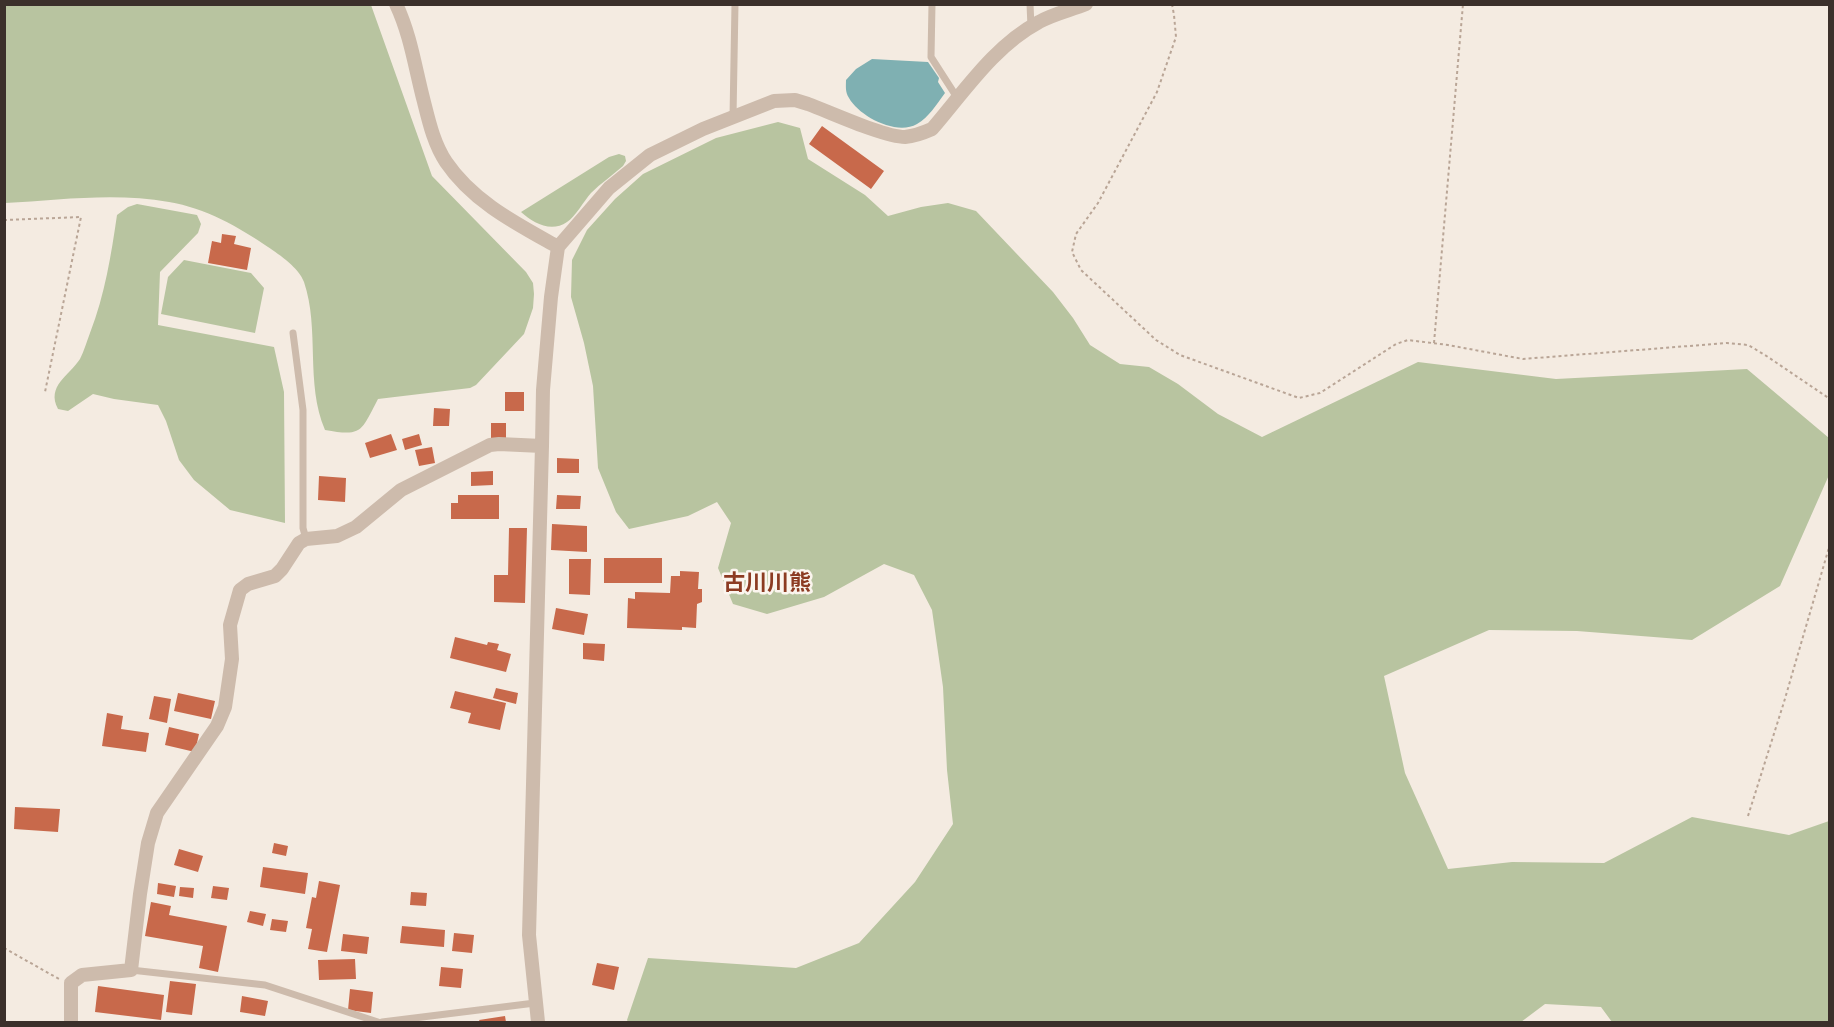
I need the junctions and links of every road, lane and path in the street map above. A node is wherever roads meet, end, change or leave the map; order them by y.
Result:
1 (396, 4) edge
2 (735, 4) edge
3 (932, 4) edge
4 (1030, 4) edge
5 (1086, 4) edge
6 (1172, 4) edge
7 (1463, 4) edge
8 (1031, 27) junction
9 (958, 99) junction
10 (733, 117) junction
11 (4, 220) edge
12 (558, 247) junction
13 (293, 333) dead end
14 (1434, 343) junction
15 (45, 392) dead end
16 (1830, 399) edge
17 (542, 446) junction
18 (306, 539) junction
19 (1830, 544) edge
20 (1748, 816) dead end
21 (4, 948) edge
22 (131, 970) junction
23 (71, 983) junction
24 (535, 1004) junction
25 (71, 1023) edge
26 (380, 1023) edge
27 (538, 1023) edge

1 - 12 street
2 - 10 lane
3 - 9 lane
4 - 8 lane
5 - 8 street
6 - 14 path
7 - 14 path
8 - 9 street
9 - 10 street
10 - 12 street
11 - 15 path
12 - 17 street
13 - 18 lane
14 - 16 path
17 - 18 street
17 - 24 street
18 - 22 street
19 - 20 path
21 - 23 path
22 - 23 street
22 - 26 lane
23 - 25 street
24 - 26 lane
24 - 27 street

